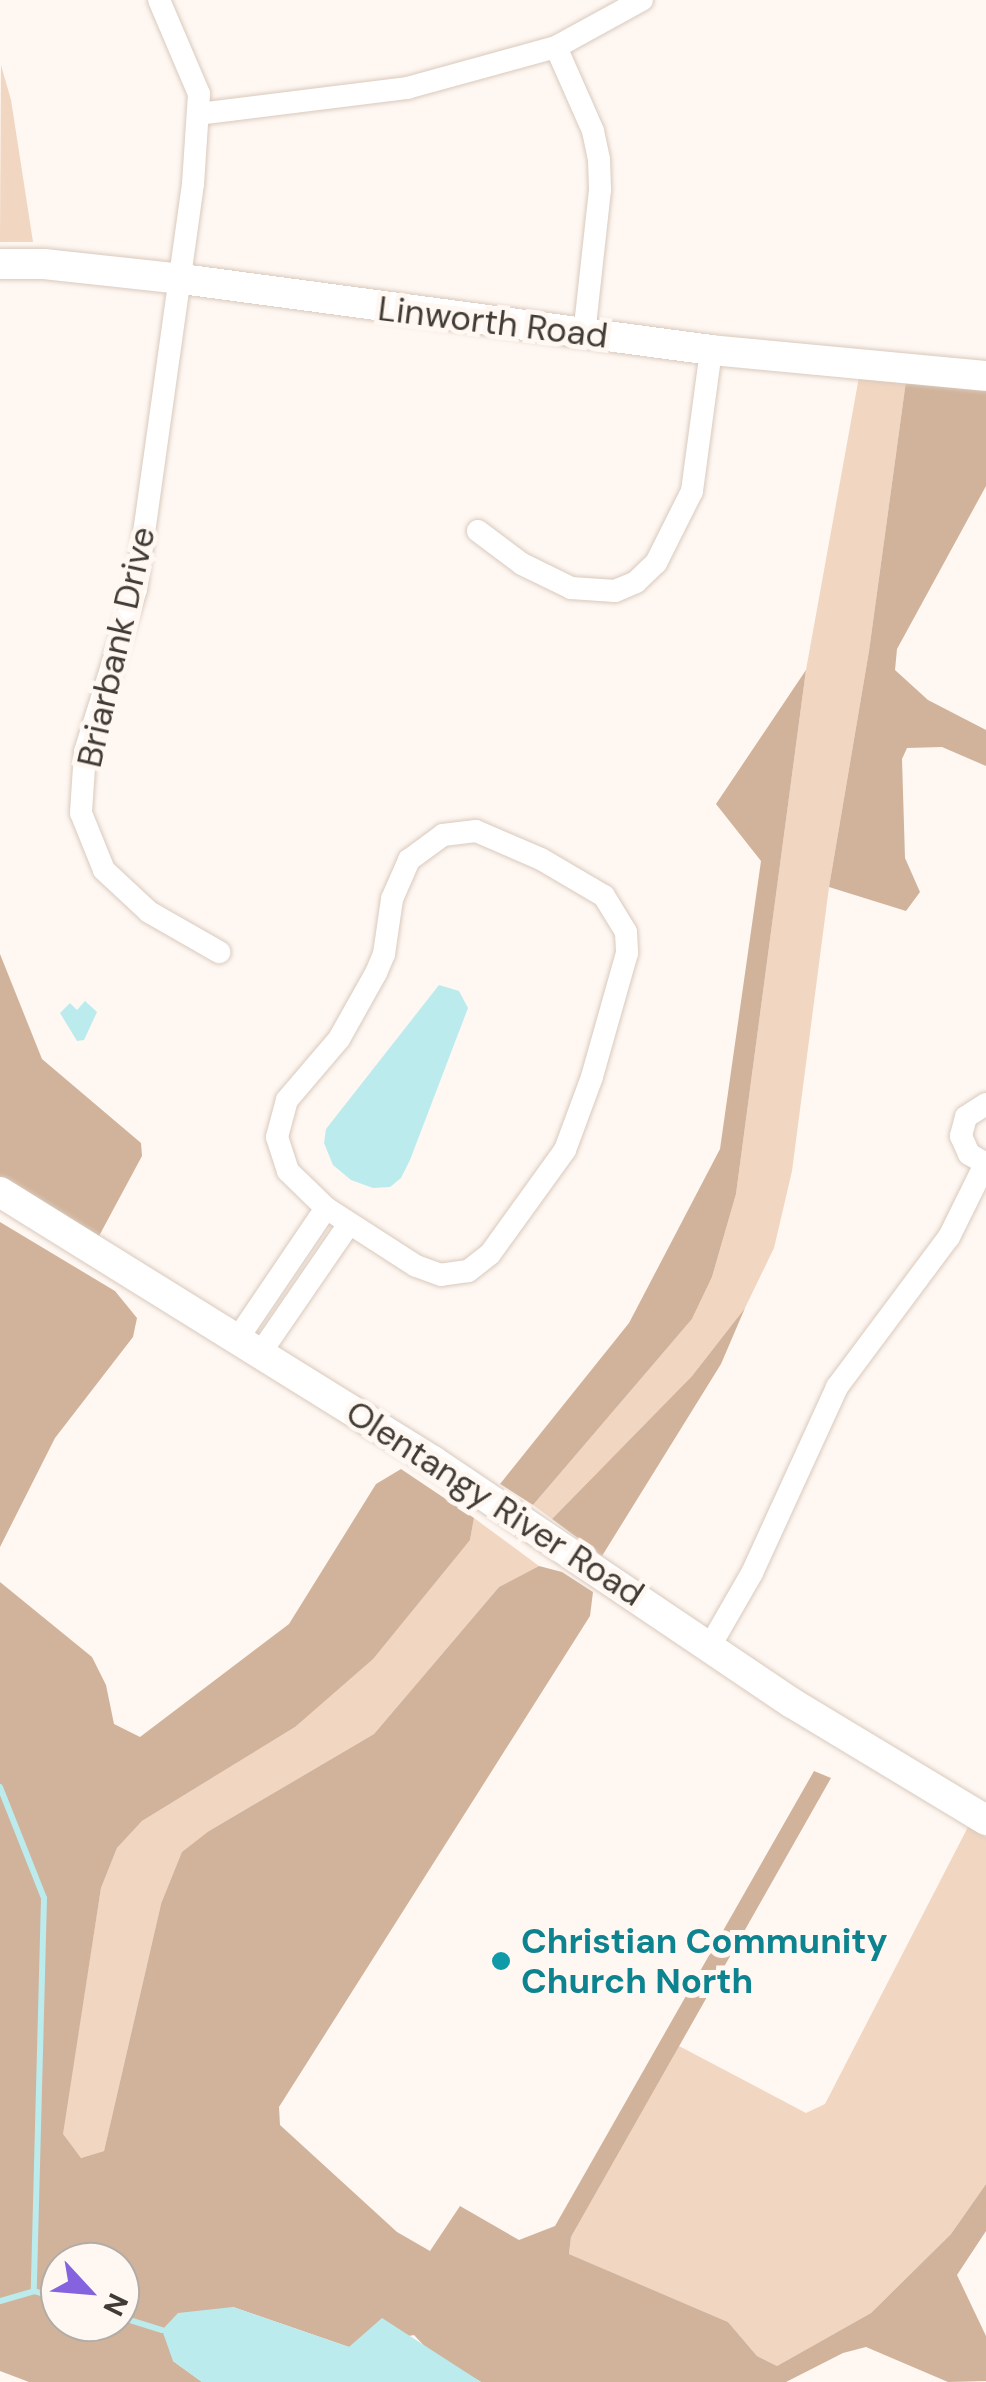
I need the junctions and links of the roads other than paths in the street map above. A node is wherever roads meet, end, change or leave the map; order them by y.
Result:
1 (159, 0) edge
2 (642, 0) edge
3 (556, 47) junction
4 (198, 114) junction
5 (0, 264) edge
6 (182, 279) junction
7 (584, 334) junction
8 (712, 350) junction
9 (986, 376) edge
10 (478, 531) dead end
11 (219, 952) dead end
12 (986, 1104) edge
13 (985, 1164) edge
14 (0, 1192) edge
15 (326, 1208) junction
16 (349, 1224) junction
17 (250, 1345) junction
18 (710, 1646) junction
19 (986, 1820) edge

1 - 4 street, Briarbank Drive
2 - 3 street
3 - 4 street
3 - 7 street
4 - 6 street, Briarbank Drive
5 - 6 main road, Linworth Road
6 - 7 main road, Linworth Road
6 - 11 street, Briarbank Drive
7 - 8 main road, Linworth Road
8 - 9 main road, Linworth Road
8 - 10 street
12 - 13 street
13 - 18 street
14 - 17 main road, Olentangy River Road
15 - 16 street
15 - 16 street
15 - 17 street
16 - 17 street
17 - 18 main road, Olentangy River Road
18 - 19 main road, Olentangy River Road

